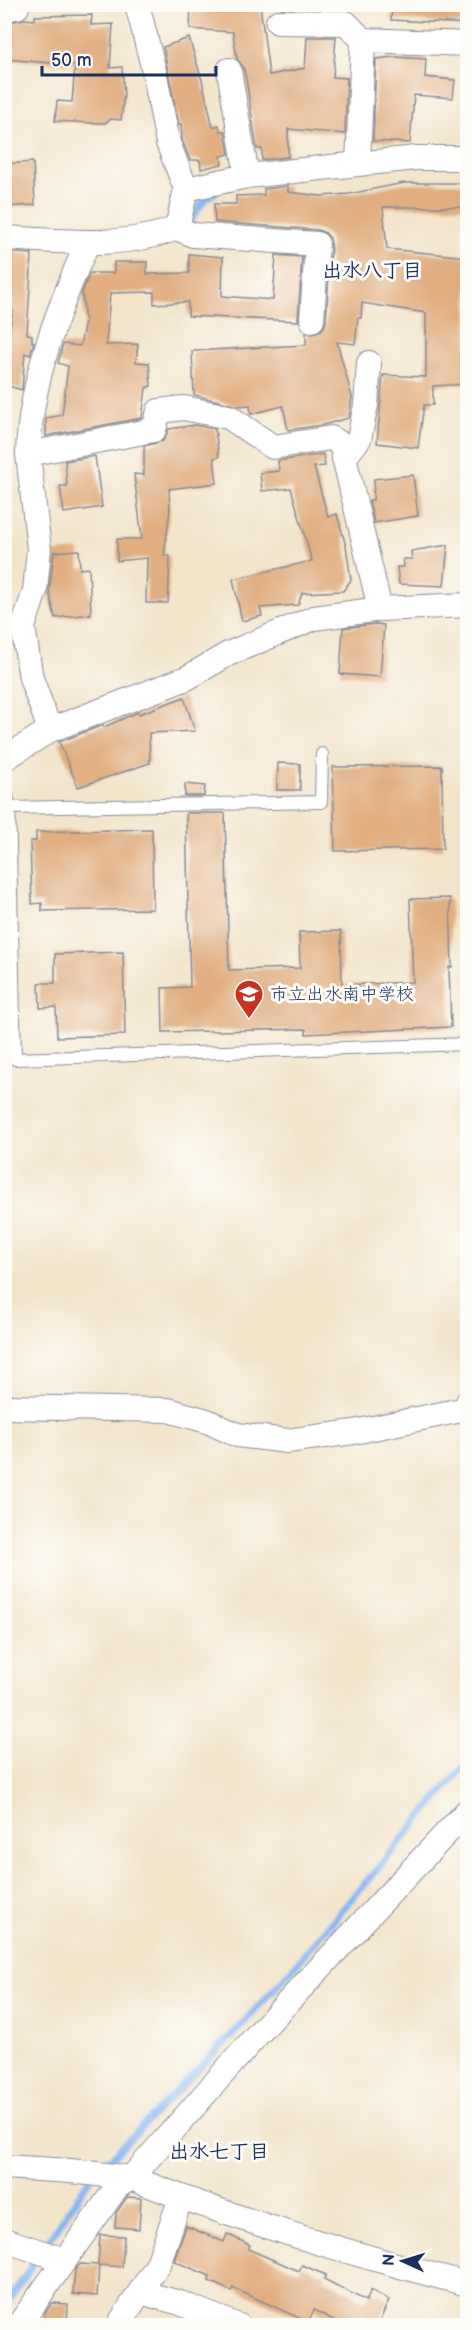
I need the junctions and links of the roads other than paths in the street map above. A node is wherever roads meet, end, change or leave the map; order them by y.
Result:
1 (137, 4) edge
2 (278, 21) dead end
3 (363, 40) junction
4 (468, 44) edge
5 (229, 69) dead end
6 (468, 158) edge
7 (358, 164) junction
8 (247, 176) junction
9 (186, 189) junction
10 (177, 228) junction
11 (4, 238) edge
12 (88, 242) junction
13 (312, 320) dead end
14 (369, 363) dead end
15 (28, 454) junction
16 (344, 458) junction
17 (468, 605) edge
18 (380, 609) junction
19 (14, 626) edge
20 (50, 730) junction
21 (322, 754) dead end
22 (4, 759) edge
23 (4, 786) edge
24 (9, 808) junction
25 (468, 1044) edge
26 (468, 1402) edge
27 (4, 1407) edge
28 (468, 1810) edge
29 (4, 2167) edge
30 (131, 2178) junction
31 (181, 2197) junction
32 (4, 2240) edge
33 (65, 2260) junction
34 (468, 2284) edge
35 (140, 2292) junction
36 (208, 2320) edge
37 (18, 2325) edge
38 (118, 2325) edge
39 (239, 2325) edge

1 - 9 street
2 - 3 street
3 - 4 street
3 - 7 street
5 - 8 street
6 - 7 street
7 - 8 street
8 - 9 street
9 - 10 street
10 - 12 street
10 - 13 street
11 - 12 street
12 - 15 street
14 - 16 street
15 - 16 street
15 - 19 street
16 - 18 street
17 - 18 street
18 - 20 street
19 - 20 street
20 - 22 street
21 - 24 lane
23 - 24 lane
24 - 25 lane
26 - 27 street
28 - 30 street
29 - 30 street
30 - 31 street
30 - 33 street
31 - 34 street
31 - 35 street
32 - 33 street
33 - 37 street
35 - 36 street
35 - 38 street
36 - 39 street

